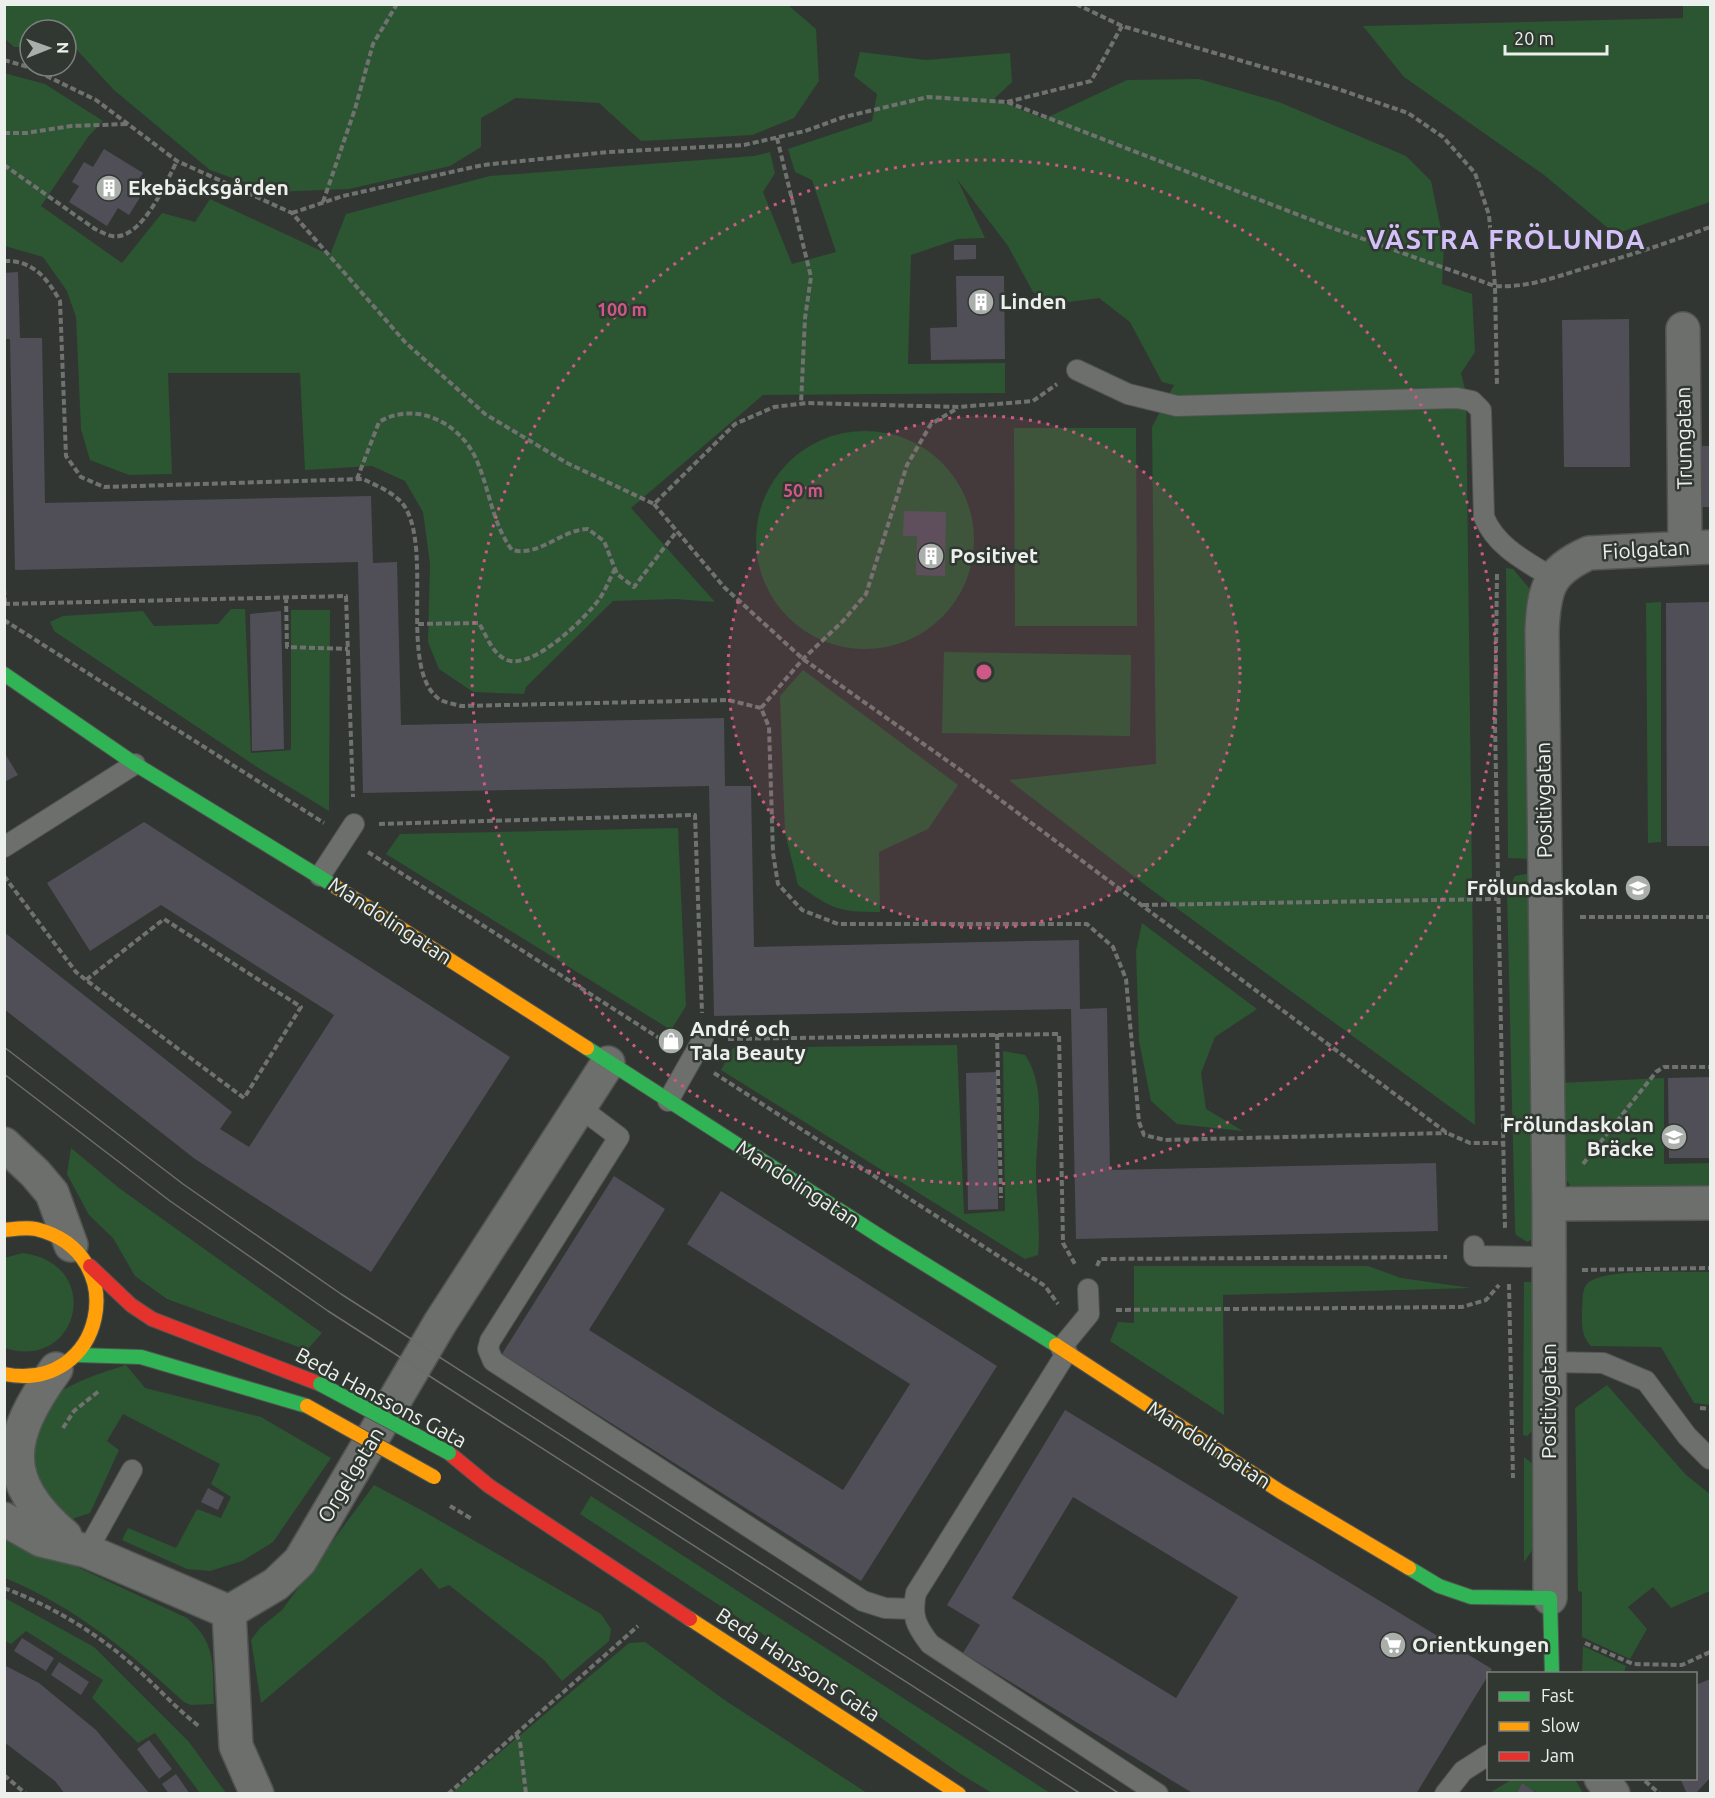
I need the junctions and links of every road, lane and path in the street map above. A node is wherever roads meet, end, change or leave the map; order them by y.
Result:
1 (397, 4) edge
2 (1076, 4) edge
3 (1122, 26) junction
4 (4, 60) edge
5 (1007, 102) junction
6 (128, 124) junction
7 (4, 133) edge
8 (777, 138) junction
9 (177, 161) junction
10 (4, 165) edge
11 (323, 202) junction
12 (292, 213) junction
13 (1710, 227) edge
14 (4, 261) edge
15 (1495, 286) junction
16 (1683, 328) dead end
17 (1077, 370) joint
18 (1497, 390) dead end
19 (801, 404) junction
20 (959, 407) junction
21 (357, 479) junction
22 (654, 504) junction
23 (677, 531) junction
24 (1498, 540) junction
25 (1698, 547) edge
26 (615, 568) junction
27 (1553, 578) junction
28 (4, 589) edge
29 (286, 597) junction
30 (5, 604) edge
31 (4, 620) edge
32 (418, 624) junction
33 (348, 649) junction
34 (803, 659) junction
35 (4, 674) edge
36 (761, 708) junction
37 (135, 764) junction
38 (350, 831) junction
39 (4, 847) edge
40 (4, 876) edge
41 (320, 876) junction
42 (1497, 899) junction
43 (1142, 904) junction
44 (1546, 917) junction
45 (1710, 917) edge
46 (86, 980) junction
47 (997, 1034) junction
48 (703, 1039) junction
49 (692, 1059) junction
50 (608, 1063) junction
51 (1710, 1067) edge
52 (668, 1101) junction
53 (579, 1107) junction
54 (1447, 1133) junction
55 (1505, 1143) junction
56 (4, 1144) edge
57 (1001, 1198) dead end
58 (1710, 1203) edge
59 (1549, 1204) junction
60 (4, 1230) edge
61 (1474, 1251) joint
62 (79, 1254) junction
63 (1549, 1264) junction
64 (1508, 1265) junction
65 (1710, 1268) edge
66 (1088, 1289) junction
67 (1082, 1321) junction
68 (1064, 1350) junction
69 (67, 1362) junction
70 (1549, 1362) junction
71 (4, 1374) edge
72 (1710, 1459) edge
73 (132, 1470) dead end
74 (439, 1480) dead end
75 (1513, 1482) dead end
76 (495, 1507) dead end
77 (4, 1519) edge
78 (87, 1551) junction
79 (585, 1551) junction
80 (4, 1588) edge
81 (1550, 1598) junction
82 (912, 1609) junction
83 (229, 1612) junction
84 (641, 1624) dead end
85 (1583, 1642) dead end
86 (1710, 1652) edge
87 (1552, 1672) edge
88 (516, 1734) junction
89 (236, 1746) junction
90 (1487, 1756) edge
91 (4, 1775) edge
92 (1602, 1780) edge
93 (1643, 1780) edge
94 (26, 1794) edge
95 (257, 1794) edge
96 (448, 1794) edge
97 (526, 1794) edge
98 (959, 1794) edge
99 (1158, 1794) edge
100 (1445, 1794) edge
101 (1614, 1794) edge
102 (1660, 1794) edge

1 - 11 path
2 - 3 path
3 - 5 path
3 - 15 path
4 - 6 path
5 - 8 path
5 - 15 path
6 - 7 path
6 - 9 path
8 - 11 path
8 - 19 path
9 - 10 path
9 - 12 path
11 - 12 path
12 - 22 path
13 - 15 path
14 - 21 path
15 - 18 path
16 - 25 street, Trumgatan
17 - 20 path
17 - 24 lane
19 - 20 path
19 - 22 path
20 - 34 path
21 - 26 path
21 - 32 path
22 - 23 path
23 - 26 path
23 - 34 path
24 - 27 lane
24 - 42 path
25 - 27 street, Fiolgatan
26 - 32 path
27 - 44 street, Positivgatan
28 - 30 path
29 - 30 path
29 - 33 path
29 - 33 path
31 - 38 path
32 - 36 path
33 - 38 path
34 - 36 path
34 - 43 path
35 - 37 street, Mandolingatan
36 - 54 path
37 - 39 lane
37 - 41 street, Mandolingatan
38 - 41 lane
38 - 48 path
38 - 49 path
40 - 46 path
41 - 50 street, Mandolingatan
42 - 43 path
42 - 55 path
43 - 54 path
44 - 45 path
44 - 59 street, Positivgatan
46 - 46 path
47 - 48 path
47 - 57 path
47 - 66 path
48 - 49 lane
49 - 52 lane
49 - 67 path
50 - 52 street, Mandolingatan
50 - 53 street, Orgelgatan
51 - 59 path
52 - 68 street, Mandolingatan
53 - 82 lane
53 - 83 street, Orgelgatan
54 - 55 path
55 - 64 path
56 - 62 street
58 - 59 street
59 - 63 street, Positivgatan
60 - 62 street, Beda Hanssons Gata
61 - 64 lane
61 - 66 path
62 - 69 street
62 - 79 street, Beda Hanssons Gata, bridge
63 - 64 lane
63 - 65 path
63 - 70 street, Positivgatan
64 - 67 path
64 - 75 path
66 - 67 lane
67 - 68 lane
68 - 81 street, Mandolingatan
68 - 82 lane
69 - 71 street, Beda Hanssons Gata
69 - 74 street, Beda Hanssons Gata, bridge
69 - 78 street
70 - 72 lane
70 - 81 street, Positivgatan
73 - 78 lane
76 - 79 street, Beda Hanssons Gata
77 - 78 street
78 - 83 street
79 - 98 street, Beda Hanssons Gata
80 - 89 path
81 - 87 street
82 - 99 lane
83 - 89 street
84 - 88 path
85 - 86 path
88 - 96 path
88 - 97 path
89 - 95 street
90 - 100 lane
91 - 94 path
92 - 101 street
93 - 102 path

